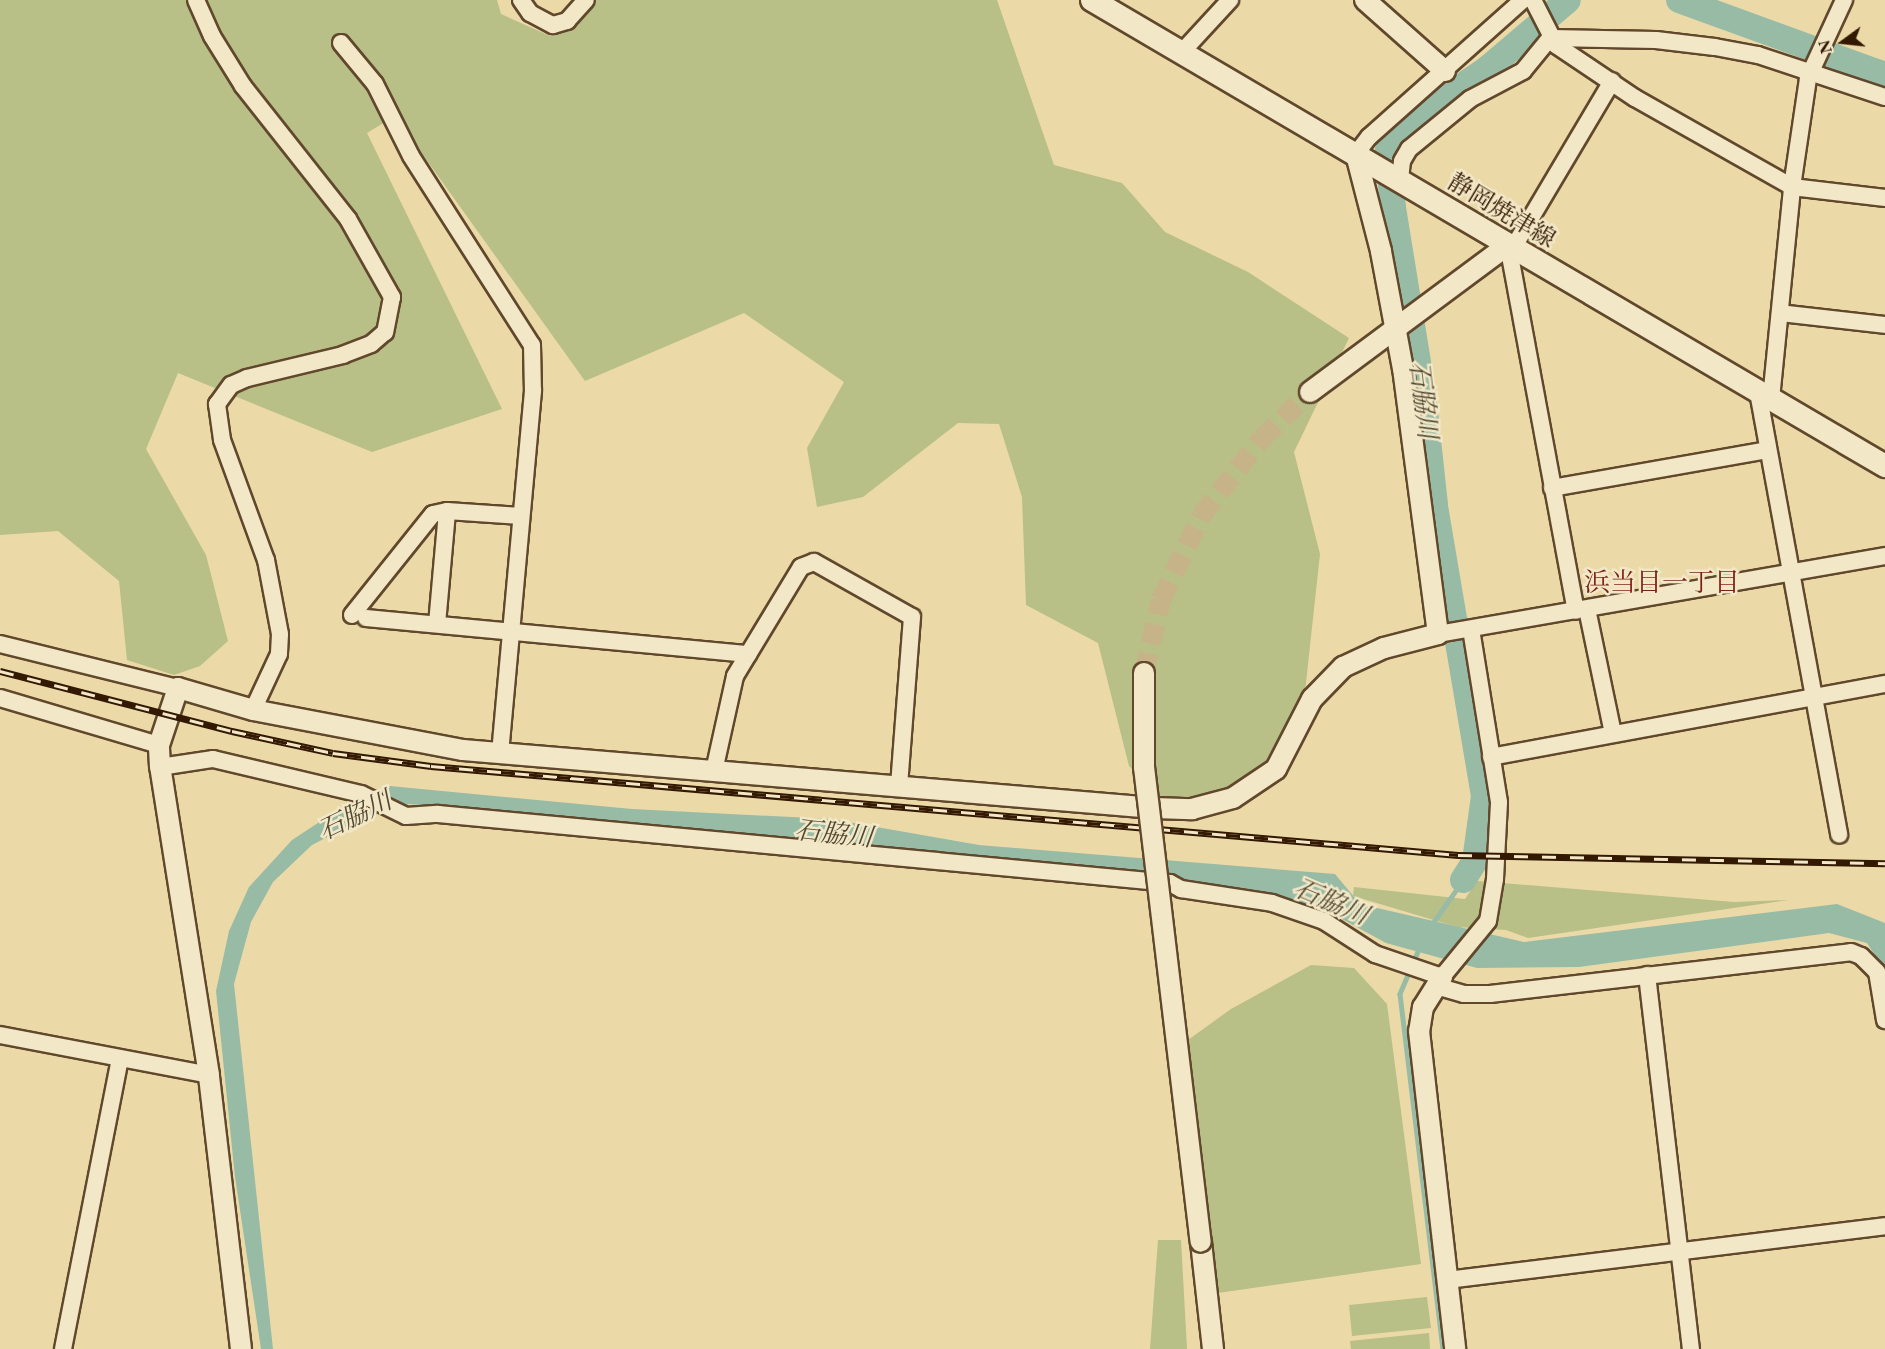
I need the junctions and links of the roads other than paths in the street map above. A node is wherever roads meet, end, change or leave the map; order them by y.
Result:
1 (196, 0) edge
2 (521, 0) edge
3 (586, 0) edge
4 (1092, 0) edge
5 (1230, 0) edge
6 (1365, 0) edge
7 (1523, 0) edge
8 (1533, 0) edge
9 (1844, 0) edge
10 (1550, 38) junction
11 (341, 43) dead end
12 (1182, 52) junction
13 (1445, 70) junction
14 (1810, 70) junction
15 (1612, 81) junction
16 (1885, 97) edge
17 (1364, 159) junction
18 (1398, 179) junction
19 (1792, 187) junction
20 (1885, 198) edge
21 (1510, 246) junction
22 (1780, 313) junction
23 (1885, 325) edge
24 (1399, 327) junction
25 (1310, 392) tunnel mouth
26 (1765, 396) junction
27 (1768, 450) junction
28 (1885, 466) edge
29 (1552, 488) junction
30 (447, 511) junction
31 (521, 516) junction
32 (1885, 556) edge
33 (1789, 572) junction
34 (1582, 610) junction
35 (437, 624) junction
36 (1471, 630) junction
37 (511, 631) junction
38 (1438, 634) junction
39 (0, 644) edge
40 (748, 654) junction
41 (1144, 673) tunnel mouth
42 (1885, 684) edge
43 (178, 688) junction
44 (1814, 697) junction
45 (0, 698) edge
46 (253, 710) junction
47 (1613, 733) junction
48 (159, 746) junction
49 (500, 753) junction
50 (1491, 757) junction
51 (160, 767) junction
52 (714, 771) junction
53 (899, 786) junction
54 (1839, 835) dead end
55 (1647, 975) junction
56 (1439, 982) junction
57 (1885, 1020) edge
58 (0, 1035) edge
59 (120, 1059) junction
60 (209, 1075) junction
61 (1885, 1226) edge
62 (1680, 1252) junction
63 (1447, 1280) junction
64 (63, 1349) edge
65 (241, 1349) edge
66 (1213, 1349) edge
67 (1455, 1349) edge
68 (1691, 1349) edge

1 - 46 street
2 - 3 street
4 - 12 main road, 静岡焼津線
5 - 12 street
6 - 13 street
7 - 13 street
8 - 10 street
9 - 14 street
10 - 14 street
10 - 15 street
10 - 18 street
11 - 31 street
12 - 17 main road, 静岡焼津線
13 - 17 street
14 - 16 street
14 - 19 street
15 - 19 street
15 - 21 street
17 - 18 main road, 静岡焼津線
17 - 24 street
18 - 21 main road, 静岡焼津線
19 - 20 street
19 - 22 street
21 - 24 street
21 - 26 main road, 静岡焼津線
21 - 29 street
22 - 23 street
22 - 26 street
24 - 25 street
24 - 38 street
26 - 27 street
26 - 28 main road, 静岡焼津線
27 - 29 street
27 - 33 street
29 - 34 street
30 - 31 street
30 - 35 street
30 - 35 street
31 - 37 street
32 - 33 street
33 - 34 street
33 - 44 street
34 - 36 street
34 - 47 street
35 - 37 street
36 - 38 street
36 - 50 street
37 - 40 street
37 - 49 street
38 - 53 street
39 - 43 street
40 - 52 street
40 - 53 street
41 - 66 street, bridge
42 - 44 street
43 - 46 street
43 - 48 street
44 - 47 street
44 - 54 street
45 - 48 street
46 - 49 street
47 - 50 street
48 - 51 street
49 - 52 street
50 - 56 street
51 - 56 street
51 - 60 street
52 - 53 street
55 - 56 street
55 - 57 street
55 - 62 street
56 - 63 street
58 - 59 street
59 - 60 street
59 - 64 street
60 - 65 street
61 - 62 street
62 - 63 street
62 - 68 street
63 - 67 street

